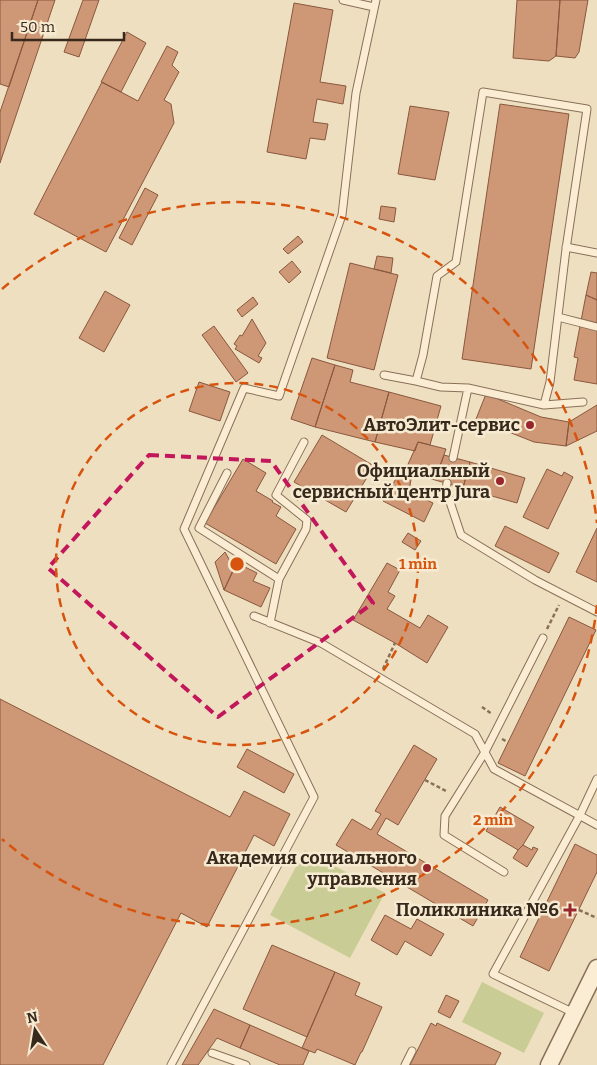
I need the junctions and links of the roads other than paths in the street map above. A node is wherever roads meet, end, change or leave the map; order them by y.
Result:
1 (343, 0) edge
2 (375, 3) edge
3 (566, 247) junction
4 (597, 253) edge
5 (558, 318) junction
6 (597, 326) edge
7 (384, 375) dead end
8 (416, 381) junction
9 (468, 388) junction
10 (583, 402) dead end
11 (544, 405) junction
12 (304, 442) dead end
13 (453, 458) dead end
14 (227, 473) dead end
15 (447, 483) dead end
16 (279, 579) junction
17 (597, 612) edge
18 (254, 616) dead end
19 (270, 623) junction
20 (543, 638) road end
21 (485, 752) junction
22 (597, 779) edge
23 (580, 815) junction
24 (597, 825) edge
25 (504, 872) dead end
26 (597, 968) edge
27 (574, 1014) junction
28 (412, 1051) dead end
29 (212, 1053) dead end
30 (171, 1065) edge
31 (246, 1065) edge
32 (405, 1065) edge
33 (549, 1065) edge

1 - 2 lane
2 - 30 lane
3 - 4 lane
3 - 5 lane
3 - 8 lane
5 - 6 lane
5 - 11 lane
7 - 8 lane
8 - 9 lane
9 - 11 lane
9 - 13 lane
10 - 11 lane
12 - 16 lane
14 - 16 lane
15 - 17 lane
16 - 19 lane
18 - 19 lane
19 - 21 lane
20 - 21 lane
21 - 23 lane
21 - 25 lane
22 - 23 lane
23 - 24 lane
23 - 27 lane
26 - 27 street
27 - 33 street
28 - 32 lane
29 - 31 lane

